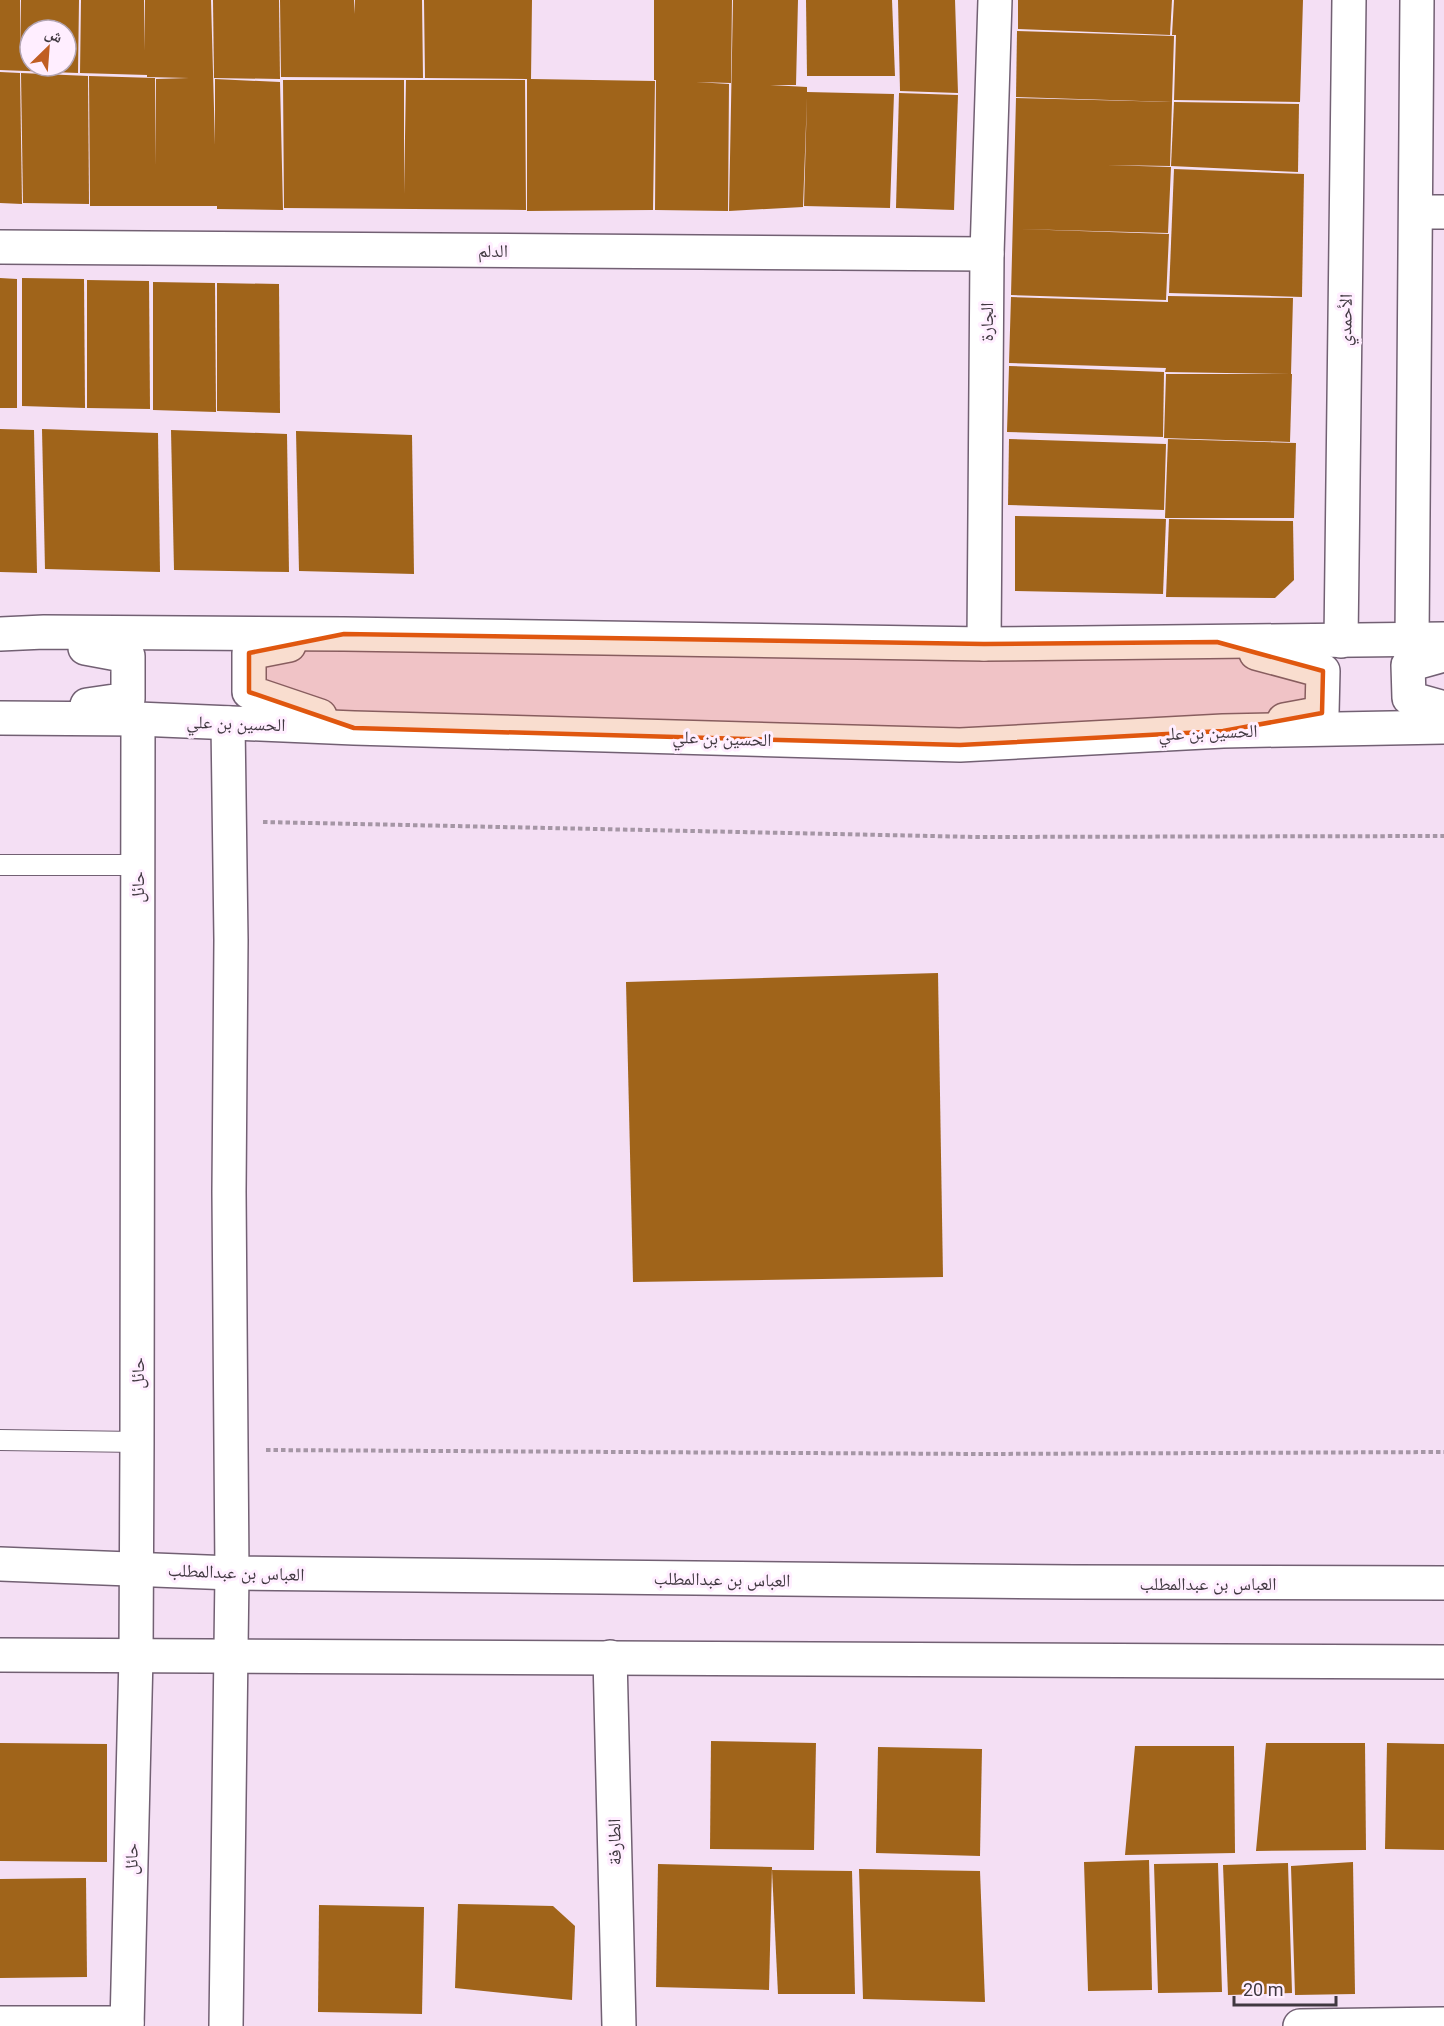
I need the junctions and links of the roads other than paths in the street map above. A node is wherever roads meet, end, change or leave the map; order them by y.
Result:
1 (995, 0) edge
2 (1349, 0) edge
3 (1417, 0) edge
4 (1430, 212) edge
5 (0, 247) edge
6 (987, 254) junction
7 (6, 634) edge
8 (344, 634) junction
9 (1428, 639) edge
10 (1341, 641) junction
11 (1217, 642) junction
12 (984, 644) junction
13 (1444, 655) edge
14 (1444, 708) edge
15 (4, 718) edge
16 (138, 719) junction
17 (228, 723) junction
18 (1444, 727) edge
19 (354, 728) junction
20 (1223, 731) junction
21 (0, 865) edge
22 (137, 865) junction
23 (0, 1440) edge
24 (138, 1442) junction
25 (0, 1564) edge
26 (136, 1568) junction
27 (232, 1574) junction
28 (1444, 1583) edge
29 (0, 1655) edge
30 (135, 1656) junction
31 (232, 1657) junction
32 (610, 1657) junction
33 (1444, 1662) edge
34 (0, 2023) edge
35 (127, 2024) edge
36 (1444, 2024) edge
37 (226, 2026) edge
38 (619, 2026) edge
39 (1300, 2026) edge

1 - 6 street, الجارة
2 - 10 street, الأحمدي
3 - 4 street
4 - 9 street
5 - 6 street, الدلم
6 - 12 street, الجارة
7 - 8 street
7 - 15 street
8 - 12 street
8 - 19 street
9 - 10 street
10 - 11 street
11 - 12 street
11 - 20 street
13 - 14 street
15 - 16 street, الحسين بن علي
16 - 17 street, الحسين بن علي
16 - 22 street, حائل
17 - 19 street, الحسين بن علي
17 - 27 street
18 - 20 street, الحسين بن علي
19 - 20 street, الحسين بن علي
21 - 22 lane
22 - 24 street, حائل
23 - 24 lane
24 - 26 street, حائل
25 - 26 street, العباس بن عبدالمطلب
26 - 27 street, العباس بن عبدالمطلب
26 - 30 street, حائل
27 - 28 street, العباس بن عبدالمطلب
27 - 31 street
29 - 30 street
30 - 31 street
30 - 35 street, حائل
31 - 32 street
31 - 37 street
32 - 33 street
32 - 38 street, الطارفة
34 - 35 street
36 - 39 street

